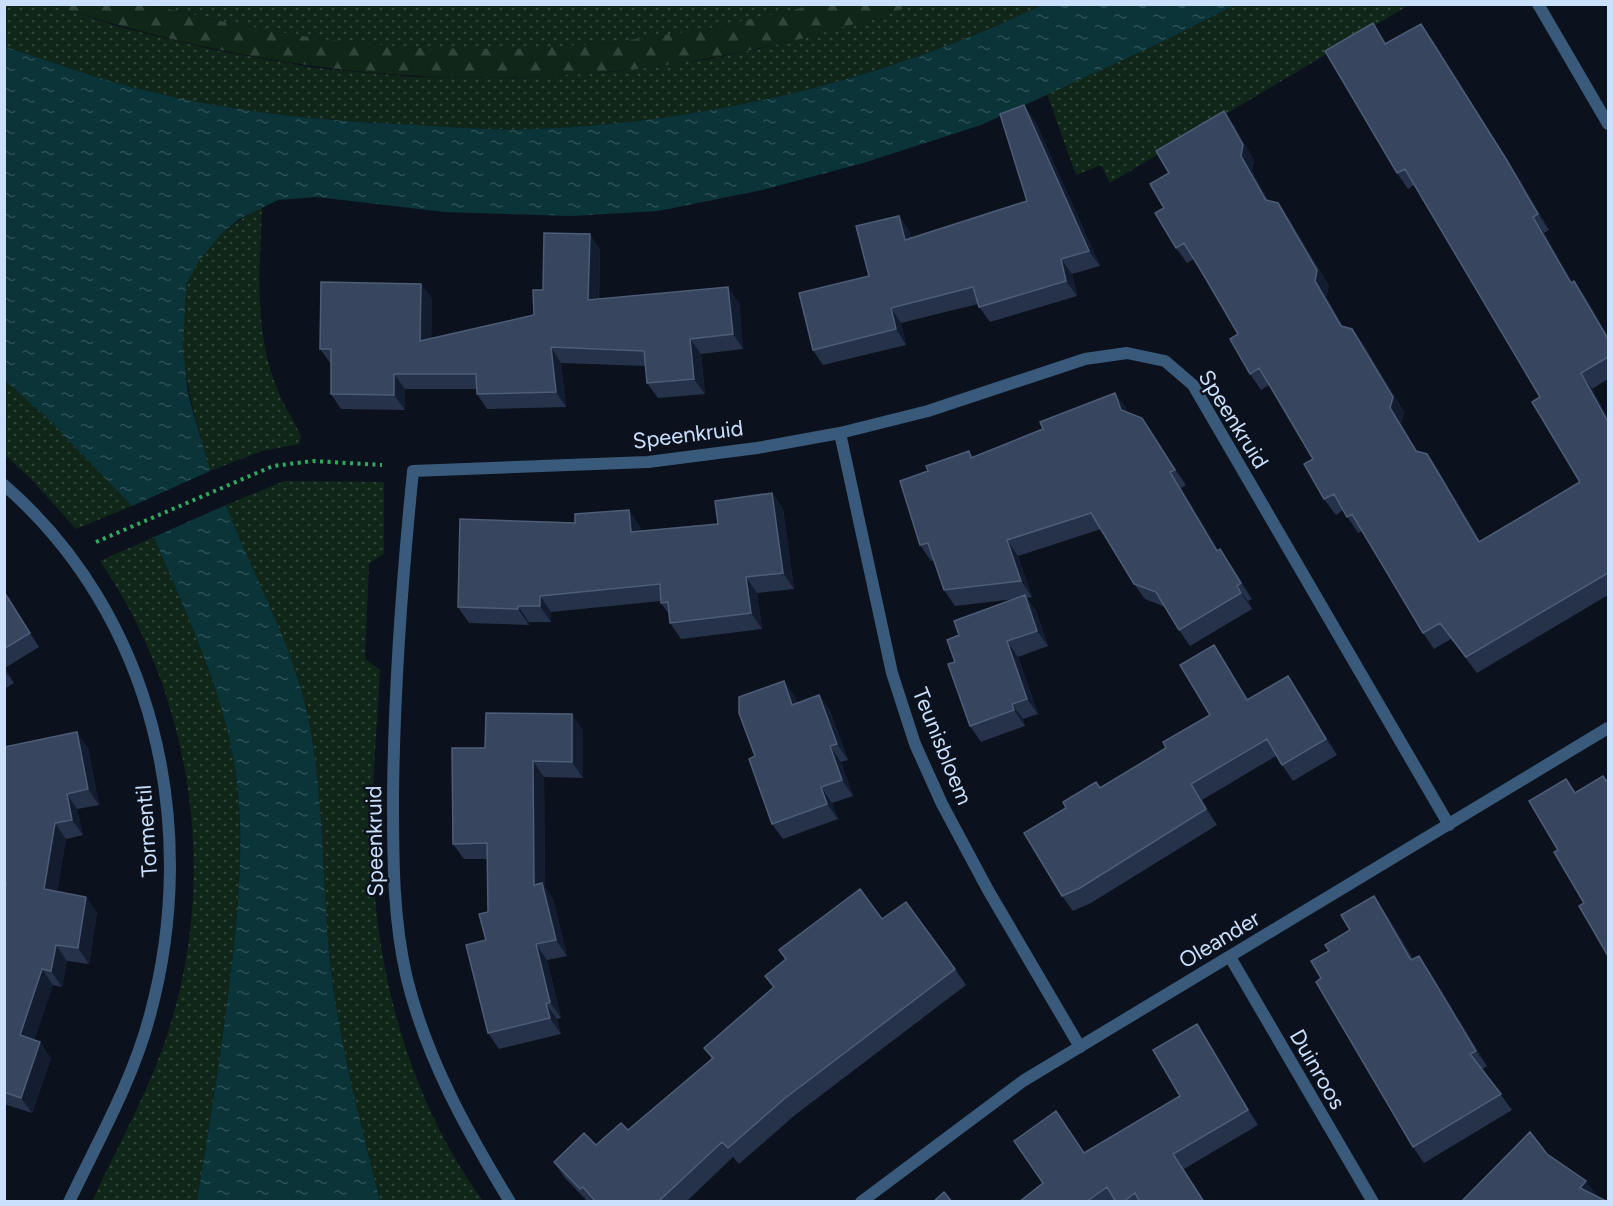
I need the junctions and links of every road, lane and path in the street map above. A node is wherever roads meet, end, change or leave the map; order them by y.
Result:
1 (1538, 4) edge
2 (1608, 124) edge
3 (840, 433) junction
4 (413, 471) junction
5 (4, 485) edge
6 (112, 536) dead end
7 (1608, 728) edge
8 (1449, 825) junction
9 (1230, 957) junction
10 (1080, 1047) junction
11 (69, 1202) edge
12 (510, 1202) edge
13 (861, 1202) edge
14 (1373, 1202) edge

1 - 2 street
3 - 4 street, Speenkruid
3 - 8 street, Speenkruid
3 - 10 street, Teunisbloem
4 - 6 path
4 - 12 street, Speenkruid
5 - 11 street, Tormentil
7 - 8 street, Oleander
8 - 9 street, Oleander
9 - 10 street, Oleander
9 - 14 street, Duinroos
10 - 13 street, Oleander

